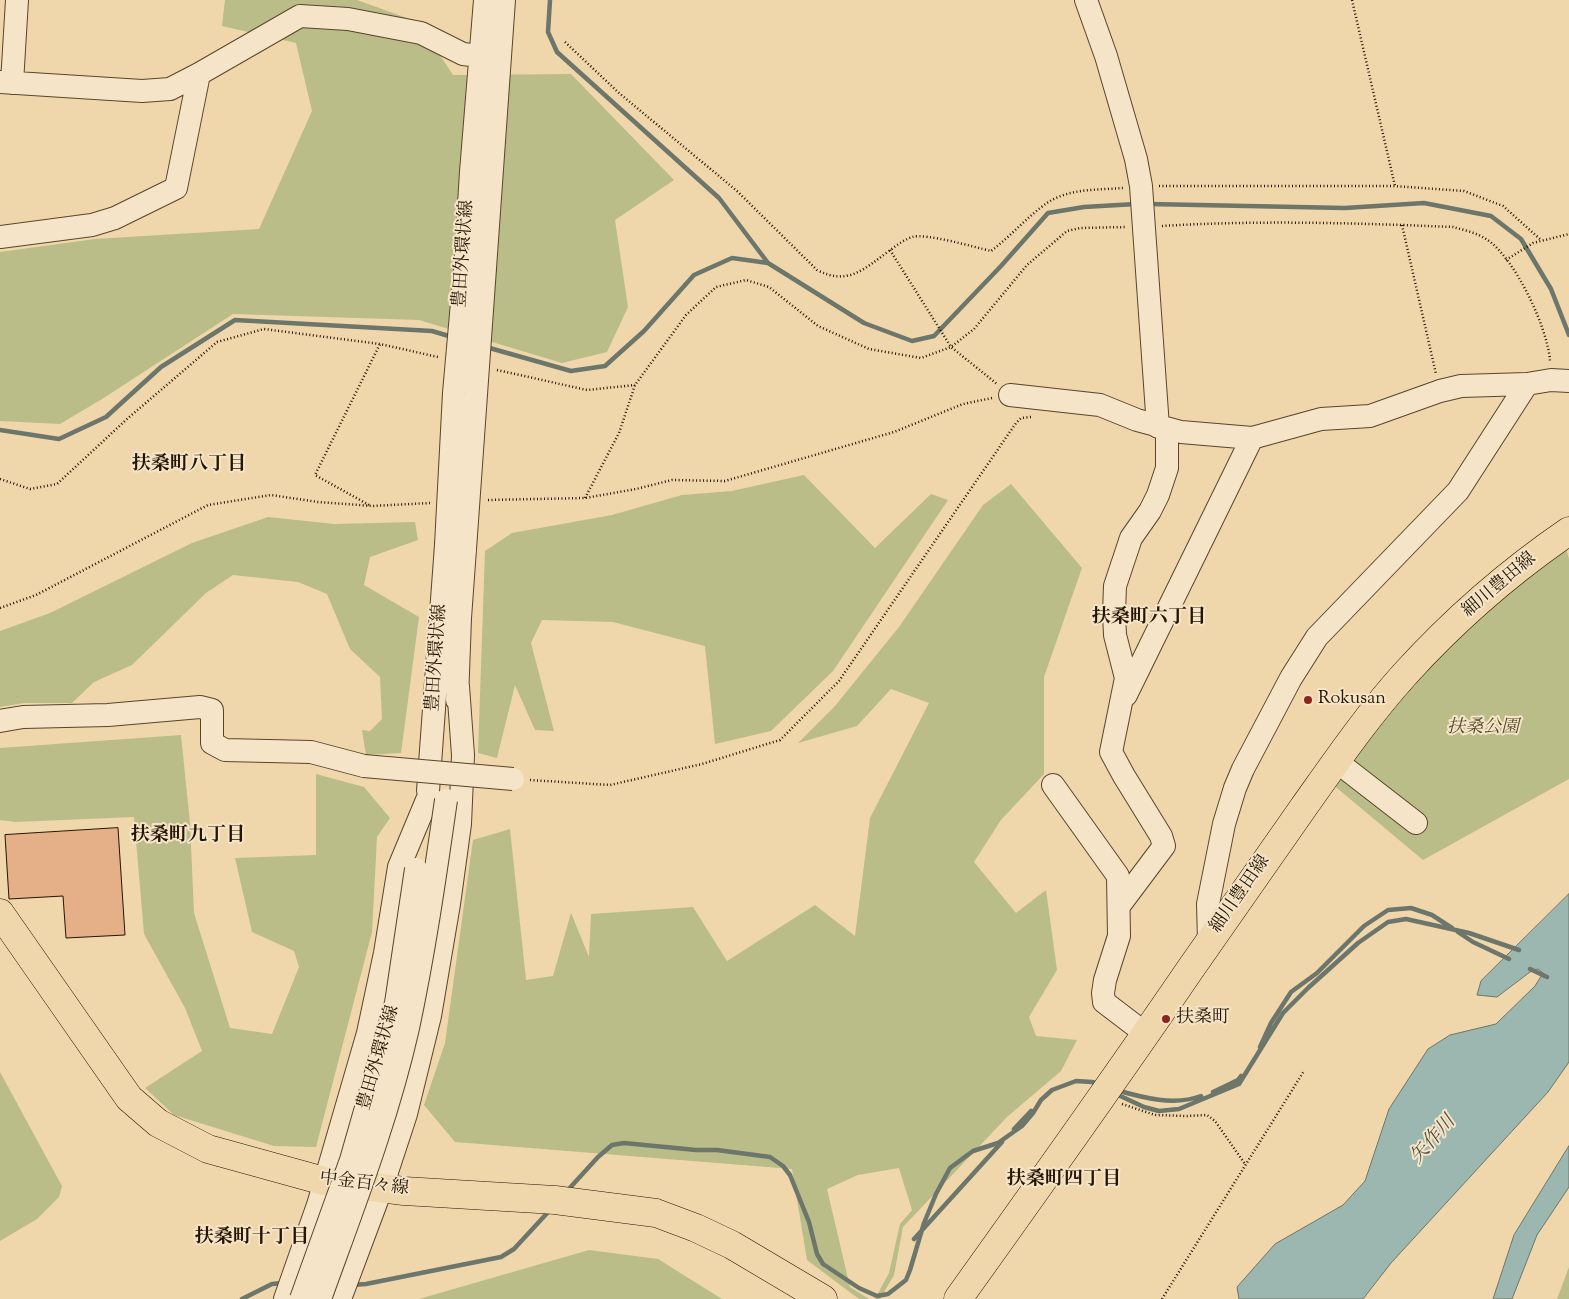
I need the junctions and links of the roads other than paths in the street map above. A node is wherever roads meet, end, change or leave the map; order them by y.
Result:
1 (18, 0) edge
2 (485, 0) edge
3 (504, 0) edge
4 (1086, 0) edge
5 (490, 53) junction
6 (199, 74) junction
7 (6, 82) edge
8 (0, 237) edge
9 (1560, 380) edge
10 (1527, 384) junction
11 (1010, 395) road end
12 (1162, 428) junction
13 (1252, 438) junction
14 (1569, 531) edge
15 (456, 547) junction
16 (458, 686) junction
17 (1120, 708) junction
18 (0, 721) edge
19 (1336, 762) junction
20 (513, 779) road end
21 (1053, 785) dead end
22 (437, 800) junction
23 (1416, 823) dead end
24 (1119, 906) junction
25 (0, 913) edge
26 (1209, 941) junction
27 (1146, 1034) junction
28 (324, 1181) junction
29 (382, 1187) junction
30 (285, 1299) edge
31 (301, 1299) edge
32 (320, 1299) edge
33 (340, 1299) edge
34 (823, 1299) edge
35 (958, 1299) edge

1 - 7 street
2 - 5 street, 豊田外環状線
3 - 5 street, 豊田外環状線
4 - 12 street
5 - 6 street
5 - 15 street, 豊田外環状線, bridge
6 - 7 street
6 - 8 street
9 - 10 street
10 - 13 street
10 - 26 street
11 - 12 street
12 - 13 street
12 - 17 street
13 - 17 street
14 - 19 main road, 細川豊田線
15 - 16 street, 豊田外環状線
15 - 22 street, 豊田外環状線
16 - 22 street, 豊田外環状線
16 - 29 street
17 - 24 street
18 - 20 street, bridge
19 - 23 street
19 - 26 main road, 細川豊田線
21 - 24 street
22 - 28 street
22 - 31 street, 豊田外環状線, bridge
22 - 32 street, 豊田外環状線, bridge
24 - 27 street
25 - 28 main road, 中金百々線
26 - 27 main road, 細川豊田線
27 - 35 main road, 細川豊田線
28 - 29 main road, 中金百々線
28 - 30 street
29 - 33 street
29 - 34 main road, 中金百々線

